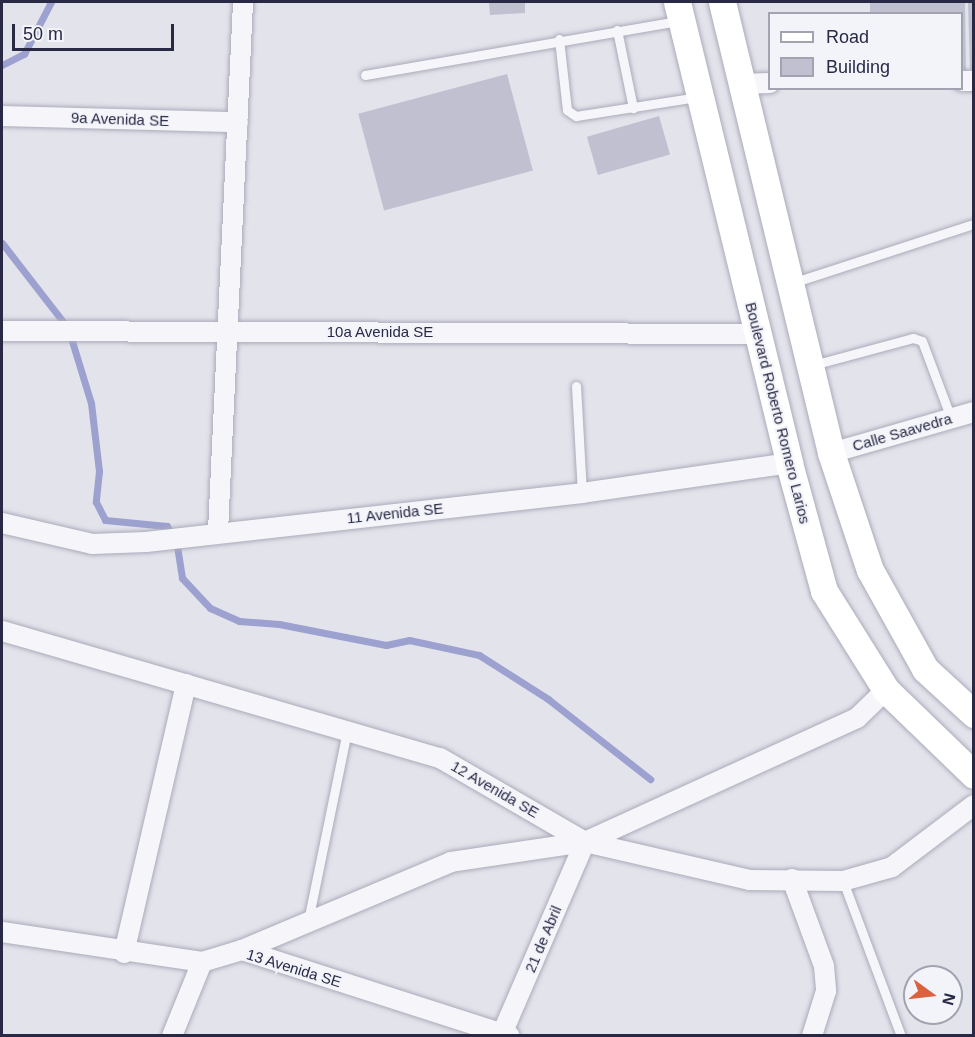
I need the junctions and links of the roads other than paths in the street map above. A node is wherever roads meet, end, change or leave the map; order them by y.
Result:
1 (243, 2) edge
2 (722, 2) edge
3 (679, 11) edge
4 (617, 30) junction
5 (559, 39) junction
6 (365, 75) dead end
7 (768, 83) edge
8 (742, 84) junction
9 (700, 97) junction
10 (633, 108) junction
11 (2, 116) edge
12 (238, 122) junction
13 (974, 224) edge
14 (790, 284) junction
15 (2, 331) edge
16 (227, 332) junction
17 (758, 334) junction
18 (810, 366) junction
19 (576, 386) dead end
20 (974, 412) edge
21 (951, 418) junction
22 (831, 453) junction
23 (789, 463) junction
24 (582, 493) junction
25 (2, 523) edge
26 (218, 531) junction
27 (2, 631) edge
28 (186, 684) junction
29 (886, 690) junction
30 (974, 714) edge
31 (348, 731) junction
32 (974, 775) edge
33 (974, 805) edge
34 (585, 842) junction
35 (792, 879) junction
36 (843, 881) junction
37 (307, 923) junction
38 (2, 932) edge
39 (242, 950) junction
40 (124, 953) junction
41 (202, 962) junction
42 (172, 1035) edge
43 (504, 1035) edge
44 (812, 1035) edge
45 (901, 1035) edge

1 - 12 street
2 - 8 main road
3 - 4 lane
3 - 9 main road, Boulevard Roberto Romero Larios
4 - 5 lane
4 - 10 lane
5 - 6 lane
5 - 10 lane
7 - 8 street
8 - 14 main road
9 - 10 lane
9 - 17 main road, Boulevard Roberto Romero Larios
11 - 12 street, 9a Avenida SE
12 - 16 street
13 - 14 lane
14 - 18 main road
15 - 16 street, 10a Avenida SE
16 - 17 street, 10a Avenida SE
16 - 26 street
17 - 23 main road, Boulevard Roberto Romero Larios
18 - 21 lane
18 - 22 main road
19 - 24 lane
20 - 21 street, Calle Saavedra
21 - 22 street, Calle Saavedra
22 - 30 main road
23 - 24 street, 11 Avenida SE
23 - 29 main road, Boulevard Roberto Romero Larios
24 - 26 street, 11 Avenida SE
25 - 26 street, 11 Avenida SE
27 - 28 street, 12 Avenida SE
28 - 31 street, 12 Avenida SE
28 - 40 street
29 - 32 main road, Boulevard Roberto Romero Larios
29 - 34 street
31 - 34 street, 12 Avenida SE
31 - 37 lane
33 - 36 street, 12 Avenida SE
34 - 35 street, 12 Avenida SE
34 - 37 street
34 - 43 street, 21 de Abril
35 - 36 street, 12 Avenida SE
35 - 44 street
36 - 45 lane
37 - 39 street
38 - 40 street, 13 Avenida SE
39 - 41 street, 13 Avenida SE
39 - 43 street, 13 Avenida SE
40 - 41 street, 13 Avenida SE
41 - 42 street

